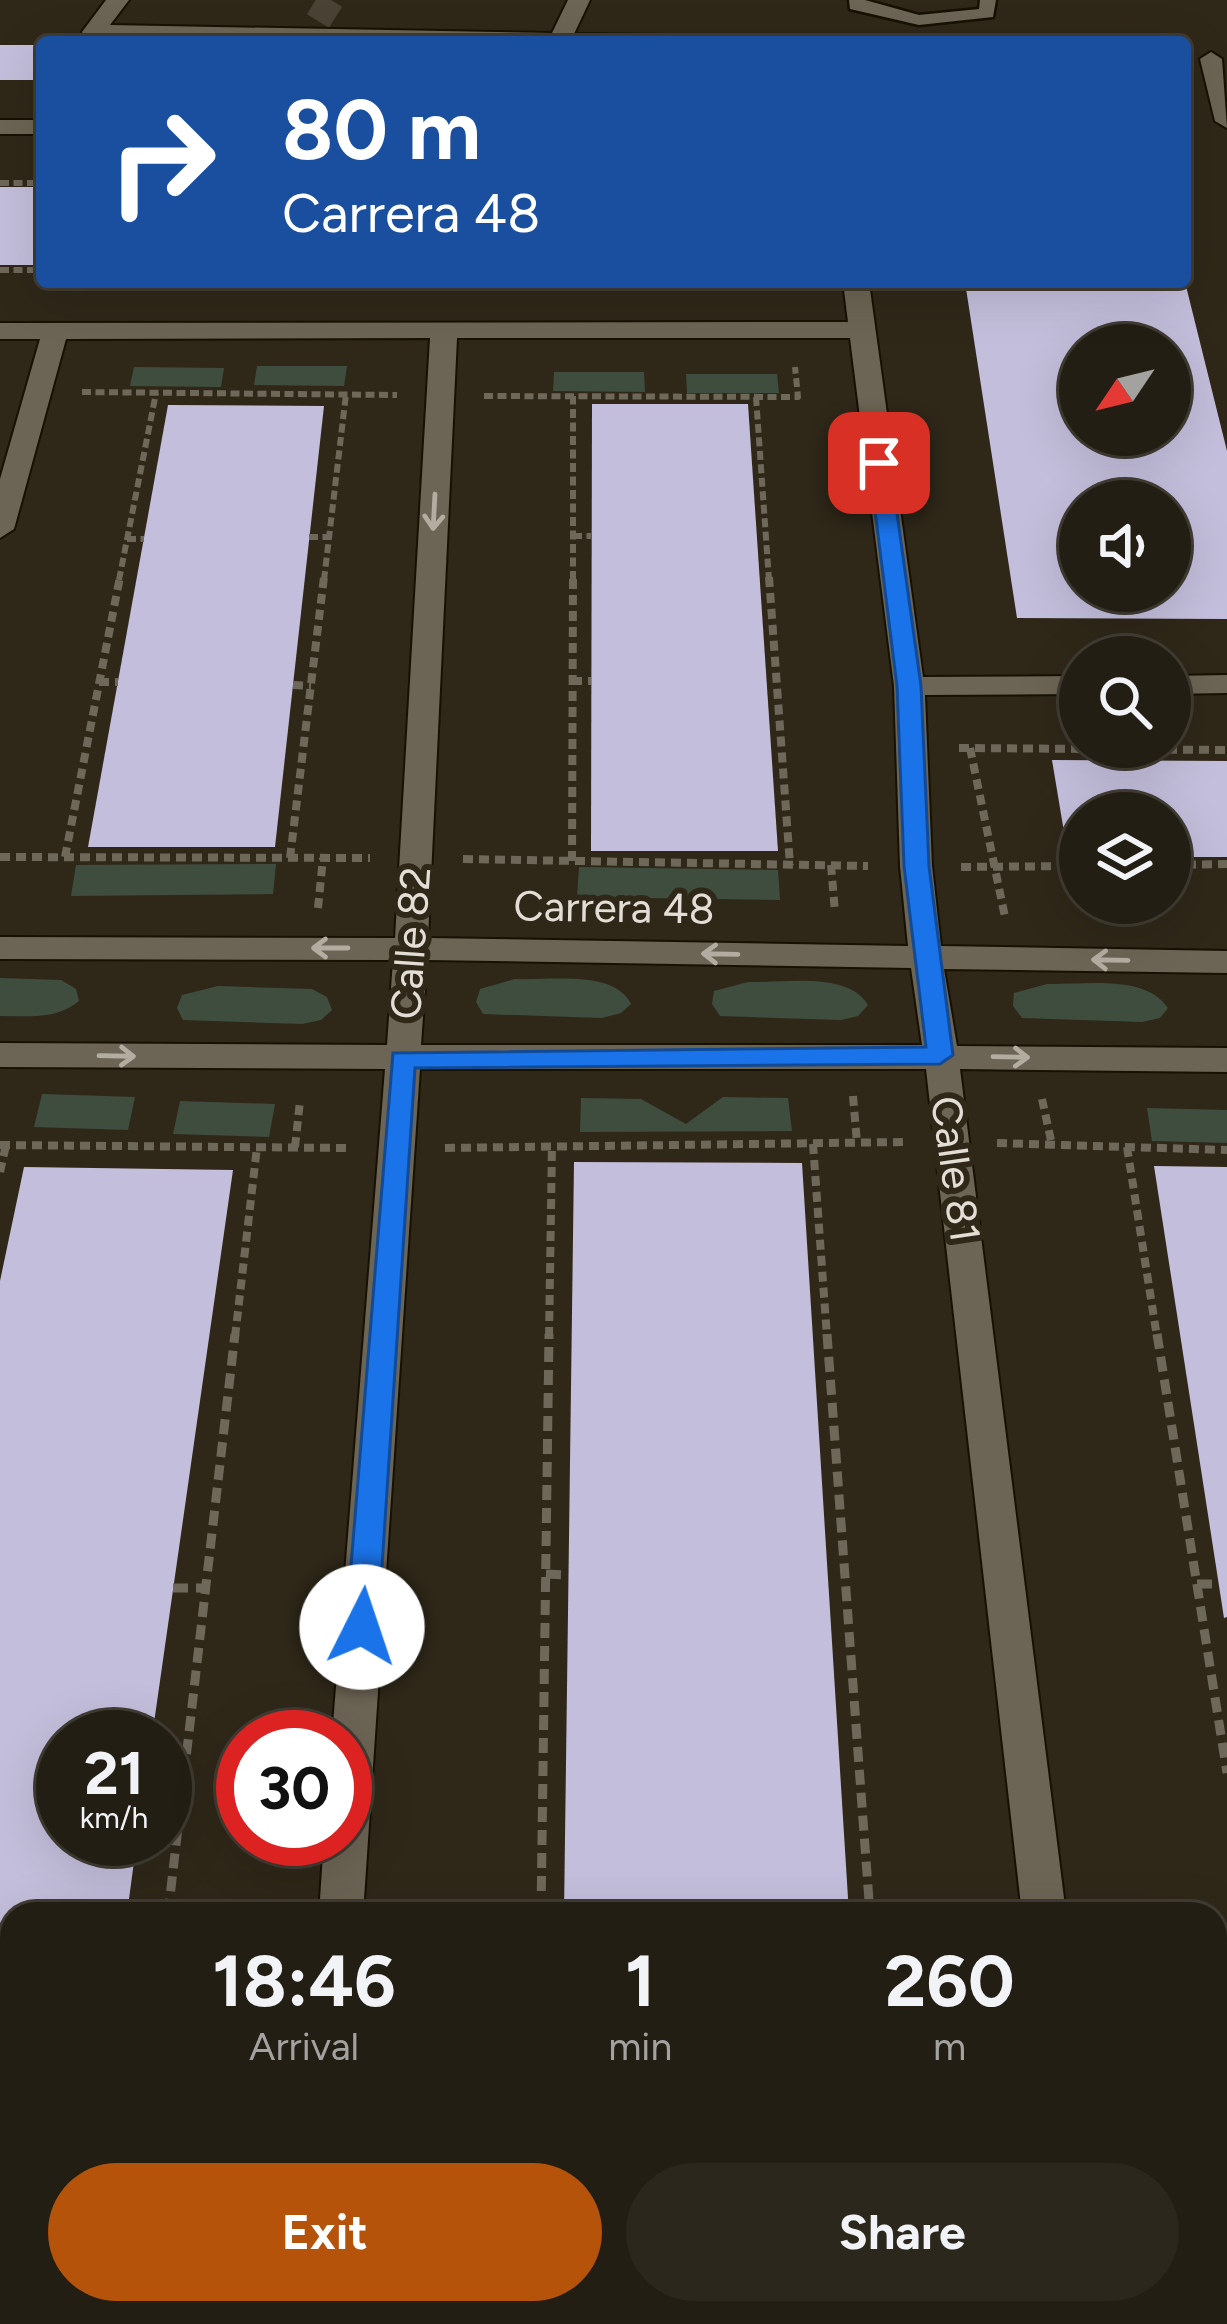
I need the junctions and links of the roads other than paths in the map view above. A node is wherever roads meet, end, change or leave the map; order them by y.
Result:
1 (118, 0) edge
2 (579, 0) edge
3 (857, 0) edge
4 (988, 0) edge
5 (313, 32) edge
6 (478, 36) edge
7 (562, 36) edge
8 (1219, 58) edge
9 (1227, 121) edge
10 (0, 127) edge
11 (36, 127) edge
12 (857, 288) edge
13 (444, 330) junction
14 (862, 330) junction
15 (0, 331) edge
16 (55, 331) junction
17 (0, 529) edge
18 (1227, 684) edge
19 (1059, 685) edge
20 (1191, 685) edge
21 (909, 686) junction
22 (0, 948) edge
23 (411, 949) junction
24 (926, 958) junction
25 (1227, 962) edge
26 (0, 1055) edge
27 (940, 1055) junction
28 (402, 1059) junction
29 (1227, 1060) edge
30 (342, 1902) edge
31 (1042, 1902) edge

1 - 5 street
2 - 7 street
3 - 4 lane
5 - 6 street
8 - 9 street
10 - 11 street
12 - 14 street, Calle 81
13 - 14 street
13 - 16 street
13 -> 23 street, Calle 82
14 - 21 street, Calle 81
15 - 16 street
16 - 17 street
18 - 20 street
19 - 21 street
21 - 24 street, Calle 81
23 -> 22 street, Carrera 48
24 -> 23 street, Carrera 48
23 - 28 street, Calle 82
25 -> 24 street, Carrera 48
24 - 27 street, Calle 81
26 -> 28 street
27 - 28 street
27 -> 29 street
27 - 31 street, Calle 81
28 - 30 street, Calle 82

